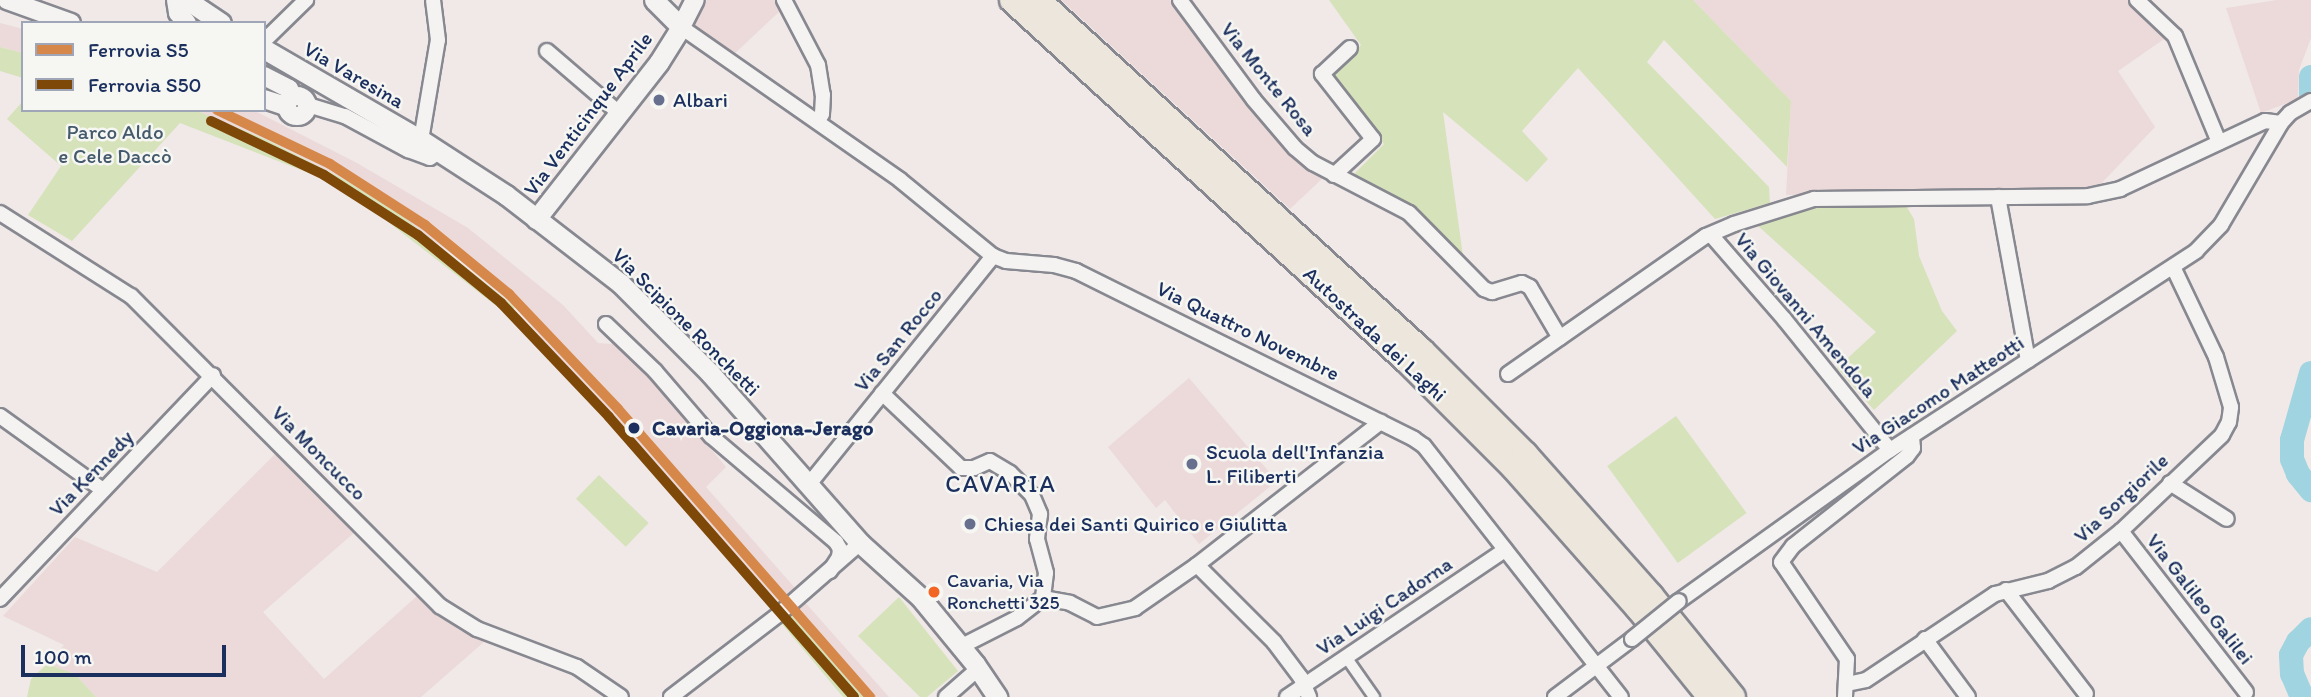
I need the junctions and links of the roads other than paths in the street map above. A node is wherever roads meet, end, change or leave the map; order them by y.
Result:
1 (6, 0) edge
2 (176, 0) edge
3 (187, 0) edge
4 (306, 0) edge
5 (433, 0) edge
6 (654, 0) edge
7 (695, 0) edge
8 (785, 0) edge
9 (1012, 0) edge
10 (1038, 0) edge
11 (2137, 0) edge
12 (1187, 3) edge
13 (65, 21) edge
14 (185, 21) edge
15 (217, 21) edge
16 (681, 27) junction
17 (266, 39) edge
18 (1349, 48) dead end
19 (266, 50) edge
20 (547, 51) dead end
21 (266, 77) edge
22 (266, 99) edge
23 (295, 102) junction
24 (2305, 104) edge
25 (619, 113) junction
26 (817, 122) junction
27 (2281, 123) junction
28 (421, 140) junction
29 (2219, 142) junction
30 (439, 152) junction
31 (1334, 175) junction
32 (1998, 197) junction
33 (0, 214) edge
34 (536, 219) junction
35 (1712, 236) junction
36 (993, 256) junction
37 (2173, 267) junction
38 (606, 324) dead end
39 (1560, 338) junction
40 (2028, 360) junction
41 (1508, 374) dead end
42 (213, 376) junction
43 (882, 393) junction
44 (0, 416) edge
45 (1381, 422) junction
46 (1912, 436) junction
47 (1889, 450) junction
48 (2170, 483) junction
49 (810, 484) junction
50 (103, 490) junction
51 (2227, 519) dead end
52 (2121, 531) junction
53 (860, 543) junction
54 (1505, 550) junction
55 (1198, 565) junction
56 (830, 571) junction
57 (2006, 590) junction
58 (1043, 598) junction
59 (0, 599) edge
60 (1925, 639) junction
61 (960, 647) junction
62 (1346, 657) junction
63 (1596, 665) junction
64 (978, 669) junction
65 (1846, 691) edge
66 (1306, 692) edge
67 (2246, 692) dead end
68 (2086, 694) dead end
69 (621, 697) edge
70 (671, 697) edge
71 (946, 697) edge
72 (996, 697) edge
73 (1287, 697) edge
74 (1374, 697) edge
75 (1555, 697) edge
76 (1621, 697) edge
77 (1710, 697) edge
78 (1733, 697) edge
79 (1968, 697) edge

1 - 13 street
2 - 14 street
3 - 15 main road
4 - 17 street
5 - 28 street
6 - 16 main road, Via Quattro Novembre
7 - 16 street, Via Venticinque Aprile
8 - 26 street
9 - 77 highway, Autostrada dei Laghi
10 - 78 highway, Autostrada dei Laghi
11 - 29 street
12 - 31 street, Via Monte Rosa
16 - 25 main road, Via Venticinque Aprile
16 - 26 street, Via Quattro Novembre
18 - 31 street, Via Monte Rosa
19 - 28 main road, Via Varesina
20 - 25 street
21 - 23 street
22 - 23 street
23 - 30 street
24 - 27 street, Via Giacomo Matteotti
25 - 34 main road, Via Venticinque Aprile
26 - 36 street, Via Quattro Novembre
27 - 29 street
27 - 37 street, Via Giacomo Matteotti
28 - 30 main road, Via Scipione Ronchetti
29 - 32 street
30 - 34 main road, Via Scipione Ronchetti
31 - 39 street, Via Monte Rosa
32 - 35 street
32 - 40 street
33 - 42 street, Via Moncucco
34 - 49 main road, Via Scipione Ronchetti
35 - 39 street, Via Giovanni Amendola
35 - 47 street, Via Giovanni Amendola
36 - 43 street, Via San Rocco
36 - 45 street, Via Quattro Novembre
37 - 40 street, Via Giacomo Matteotti
37 - 48 street, Via Sorgiorile
38 - 56 street
39 - 41 street, Via Giovanni Amendola
40 - 46 street, Via Giacomo Matteotti
42 - 50 street, Via Kennedy
42 - 69 street, Via Moncucco
43 - 49 street, Via San Rocco
43 - 58 street
44 - 50 street
45 - 54 street, Via Quattro Novembre
45 - 55 street
46 - 47 street, Via Giacomo Matteotti
46 - 65 street
47 - 63 street, Via Giacomo Matteotti, bridge
48 - 51 street
48 - 52 street, Via Sorgiorile
49 - 53 main road, Via Scipione Ronchetti
50 - 59 street, Via Kennedy
52 - 57 street, Via Sorgiorile
52 - 67 street, Via Galileo Galilei
53 - 56 street
53 - 61 main road, Via Scipione Ronchetti
54 - 62 street, Via Luigi Cadorna
54 - 63 street, Via Quattro Novembre
55 - 58 street
55 - 66 street
56 - 70 street
57 - 60 street, Via Sorgiorile
57 - 68 street
58 - 61 street
60 - 65 street, Via Sorgiorile
60 - 79 street
61 - 64 main road, Via Scipione Ronchetti
62 - 66 street, Via Luigi Cadorna
62 - 74 street
63 - 75 street, Via Giacomo Matteotti
63 - 76 street, Via Quattro Novembre
64 - 71 street
64 - 72 main road, Via Scipione Ronchetti
66 - 73 street, Via Luigi Cadorna

